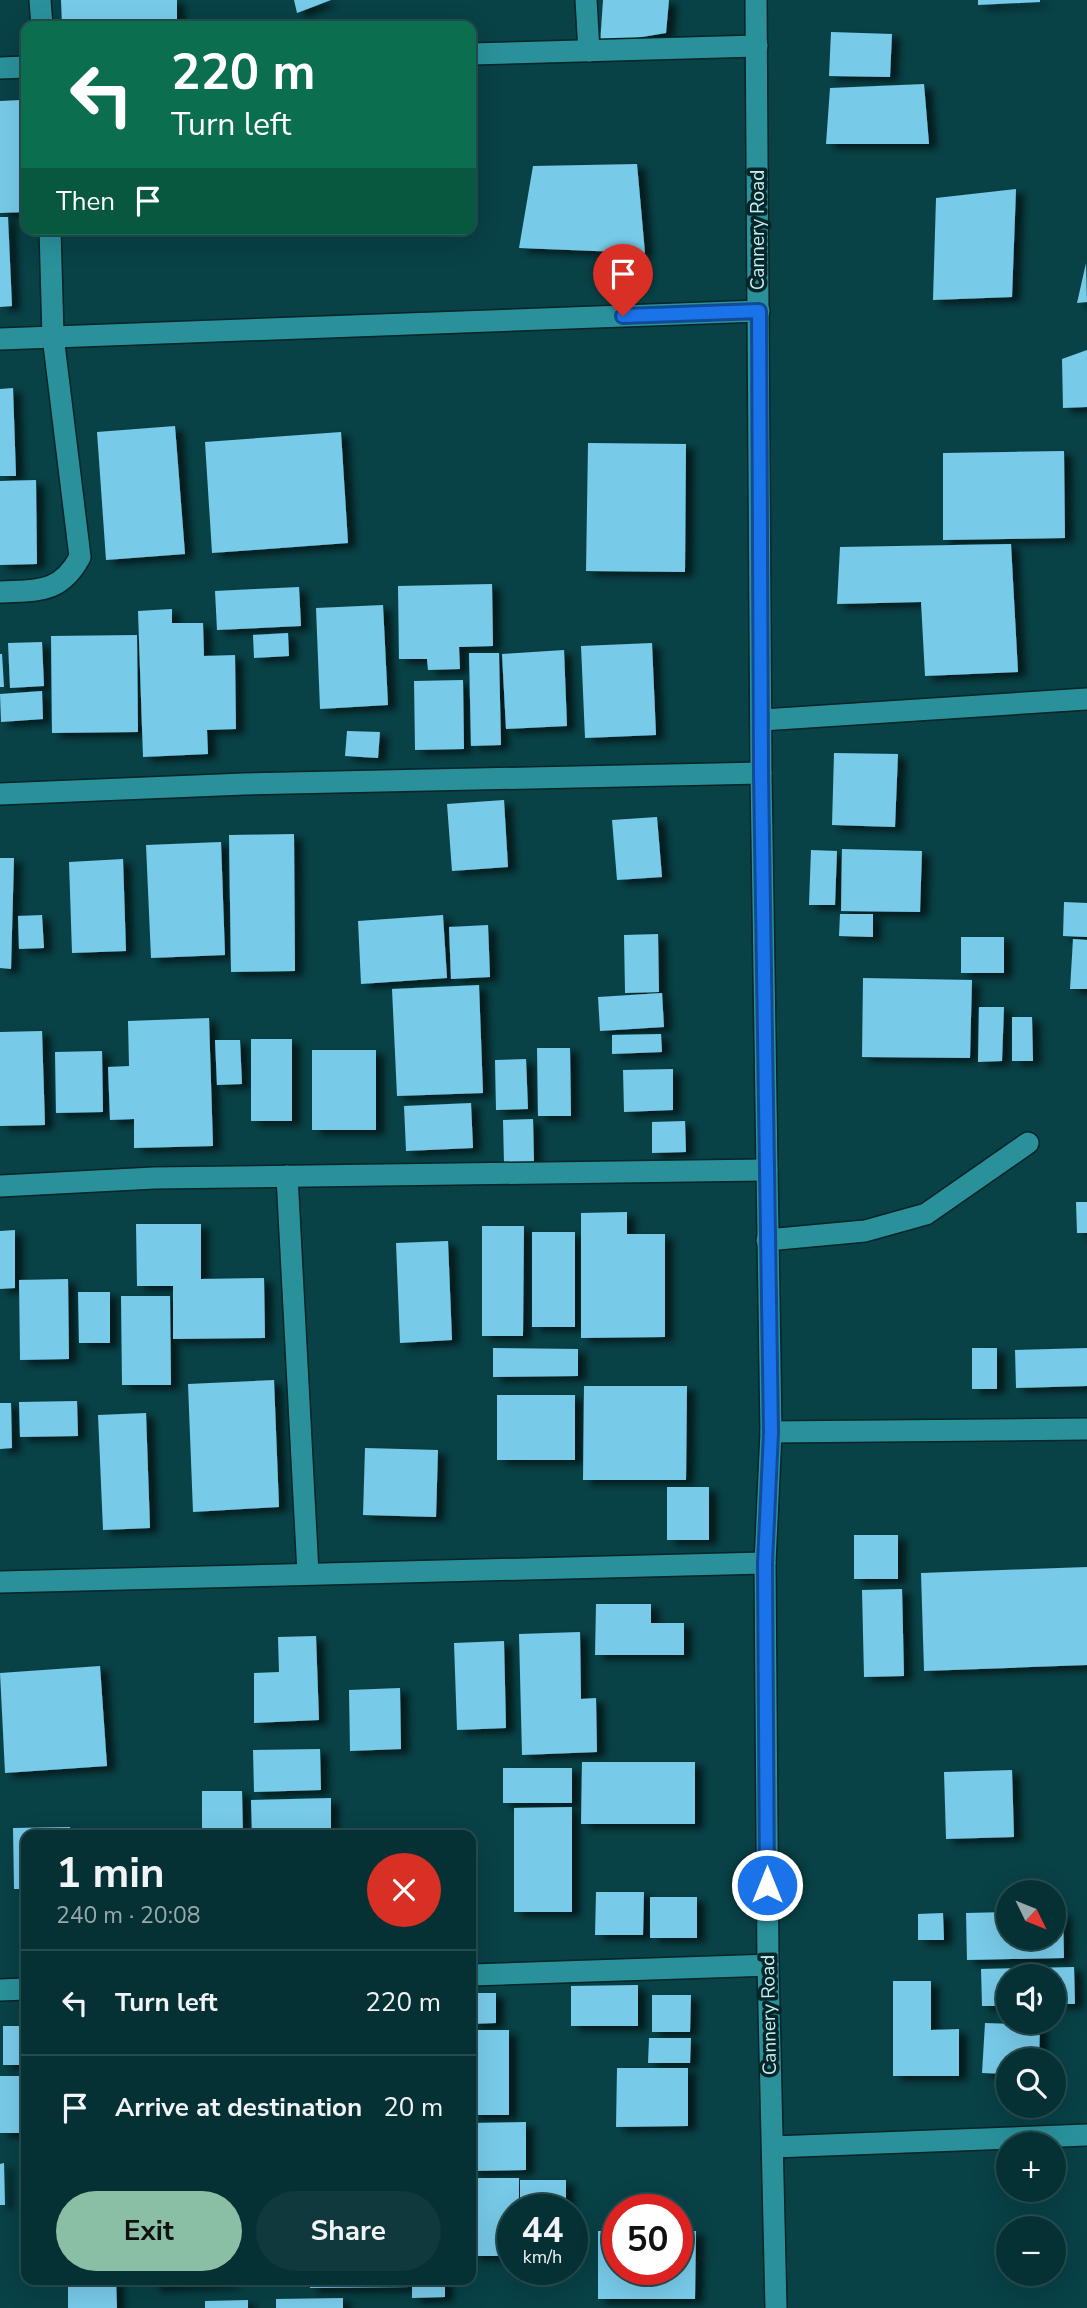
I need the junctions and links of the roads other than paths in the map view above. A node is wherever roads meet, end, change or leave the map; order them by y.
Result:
1 (40, 0) edge
2 (586, 0) edge
3 (756, 0) edge
4 (42, 21) edge
5 (757, 46) junction
6 (589, 51) junction
7 (476, 54) edge
8 (21, 67) edge
9 (0, 68) edge
10 (50, 235) edge
11 (759, 311) junction
12 (53, 336) junction
13 (0, 338) edge
14 (0, 592) edge
15 (1087, 699) edge
16 (761, 720) junction
17 (761, 773) junction
18 (0, 794) edge
19 (1028, 1143) dead end
20 (767, 1170) junction
21 (287, 1176) junction
22 (0, 1186) edge
23 (767, 1240) junction
24 (1087, 1429) edge
25 (771, 1432) junction
26 (765, 1563) junction
27 (308, 1573) junction
28 (0, 1582) edge
29 (768, 1965) junction
30 (476, 1975) edge
31 (21, 1989) edge
32 (0, 1990) edge
33 (1087, 2135) edge
34 (773, 2147) junction
35 (776, 2308) edge

1 - 4 street
2 - 6 street
3 - 5 street, Cannery Road
5 - 6 street
5 - 11 street, Cannery Road
6 - 7 street
8 - 9 street
10 - 12 street
11 - 12 street
11 - 16 street, Cannery Road
12 - 13 street
12 - 14 street
15 - 16 street
16 - 17 street, Cannery Road
17 - 18 street
17 - 20 street, Cannery Road
19 - 23 street
20 - 21 street
20 - 23 street, Cannery Road
21 - 22 street
21 - 27 street
23 - 25 street, Cannery Road
24 - 25 street
25 - 26 street, Cannery Road
26 - 27 street
26 - 29 street, Cannery Road
27 - 28 street
29 - 30 street
29 - 34 street, Cannery Road
31 - 32 street
33 - 34 street
34 - 35 street, Cannery Road

